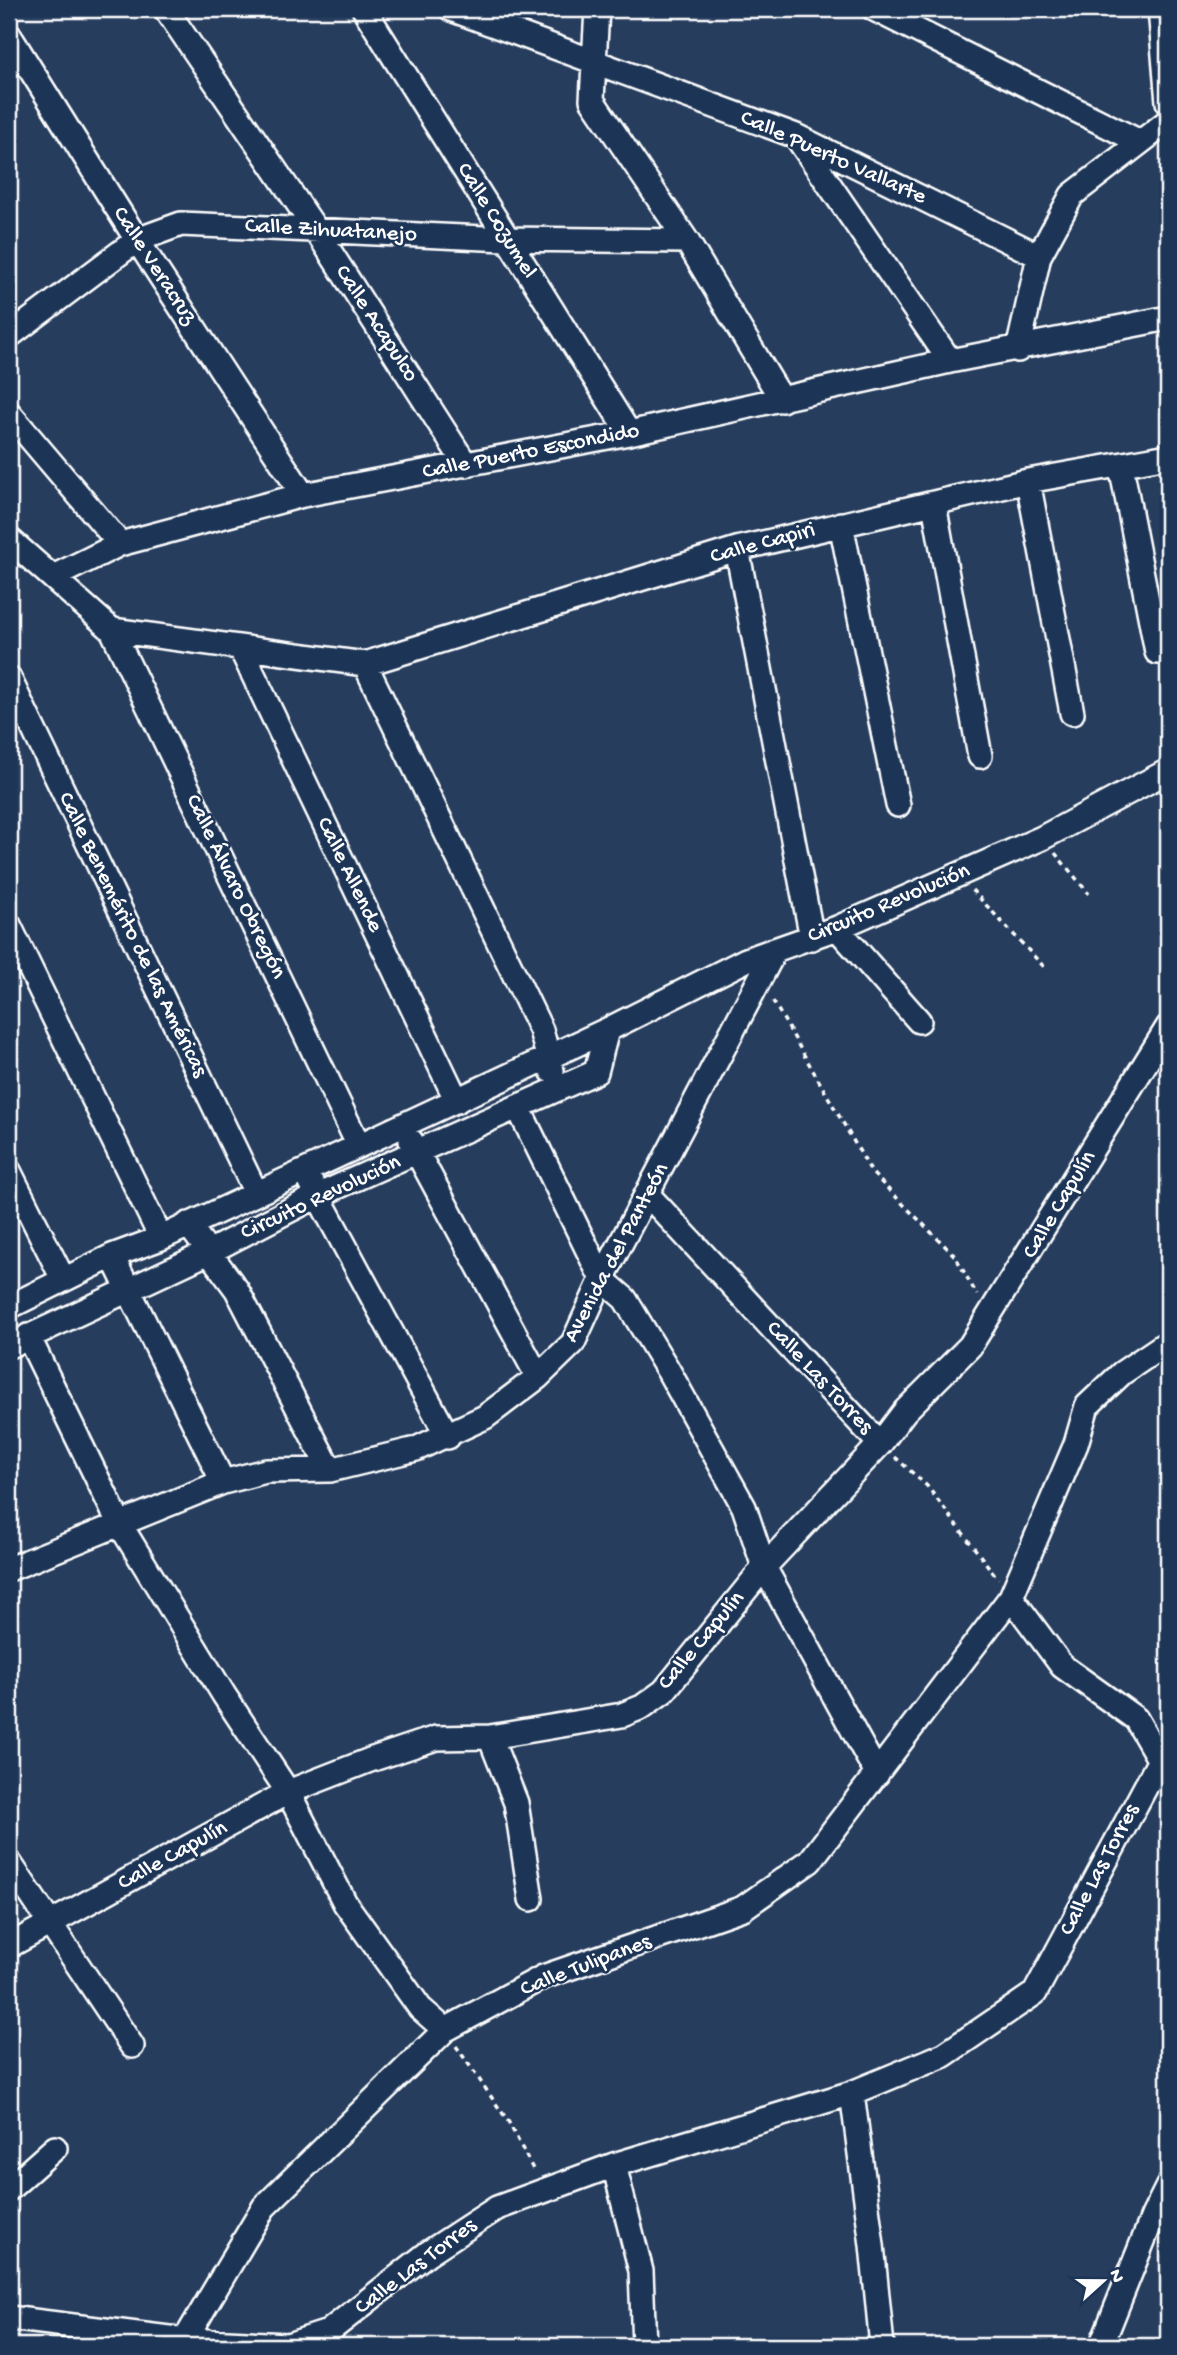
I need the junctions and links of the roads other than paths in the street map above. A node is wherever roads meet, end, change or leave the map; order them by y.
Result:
1 (166, 9) edge
2 (364, 9) edge
3 (455, 9) edge
4 (597, 9) edge
5 (874, 9) edge
6 (1160, 9) edge
7 (9, 35) edge
8 (593, 61) junction
9 (1168, 102) edge
10 (1168, 121) edge
11 (796, 136) junction
12 (1140, 142) junction
13 (316, 230) junction
14 (506, 239) junction
15 (137, 240) junction
16 (687, 241) junction
17 (1039, 256) junction
18 (1168, 318) edge
19 (9, 336) edge
20 (1018, 350) junction
21 (950, 361) junction
22 (782, 400) junction
23 (9, 413) edge
24 (629, 433) junction
25 (1168, 456) edge
26 (466, 465) junction
27 (1121, 466) junction
28 (1028, 481) junction
29 (303, 495) junction
30 (934, 503) junction
31 (841, 524) junction
32 (9, 539) edge
33 (120, 544) junction
34 (737, 549) junction
35 (53, 577) junction
36 (111, 630) junction
37 (241, 649) junction
38 (1157, 652) dead end
39 (365, 664) junction
40 (9, 678) edge
41 (1072, 713) dead end
42 (981, 755) dead end
43 (1168, 771) edge
44 (898, 805) dead end
45 (9, 925) edge
46 (836, 928) junction
47 (812, 938) junction
48 (775, 950) junction
49 (919, 1021) dead end
50 (1168, 1027) edge
51 (607, 1030) junction
52 (547, 1057) junction
53 (559, 1089) junction
54 (457, 1101) junction
55 (518, 1107) junction
56 (403, 1125) junction
57 (358, 1144) junction
58 (417, 1152) junction
59 (9, 1171) edge
60 (305, 1171) junction
61 (255, 1191) junction
62 (648, 1195) junction
63 (317, 1196) junction
64 (188, 1224) junction
65 (161, 1238) junction
66 (209, 1252) junction
67 (112, 1256) junction
68 (63, 1279) junction
69 (602, 1279) junction
70 (128, 1289) junction
71 (9, 1307) edge
72 (19, 1341) edge
73 (1168, 1342) edge
74 (538, 1377) junction
75 (448, 1437) junction
76 (880, 1444) junction
77 (330, 1470) junction
78 (223, 1482) junction
79 (119, 1522) junction
80 (12, 1559) edge
81 (764, 1567) junction
82 (1011, 1597) junction
83 (490, 1737) junction
84 (1163, 1752) edge
85 (877, 1774) junction
86 (288, 1792) junction
87 (9, 1862) edge
88 (531, 1899) dead end
89 (48, 1925) junction
90 (9, 1946) edge
91 (445, 2030) junction
92 (132, 2046) dead end
93 (852, 2094) junction
94 (55, 2148) dead end
95 (614, 2165) junction
96 (1168, 2186) edge
97 (9, 2189) edge
98 (9, 2318) edge
99 (185, 2343) edge
100 (644, 2346) edge
101 (881, 2346) edge
102 (1101, 2346) edge

1 - 13 street, Calle Acapulco
2 - 14 street, Calle Cozumel
3 - 8 street, Calle Puerto Vallarte
4 - 8 street
5 - 12 street
6 - 9 street
7 - 15 street, Calle Veracruz
8 - 11 street, Calle Puerto Vallarte
8 - 16 street
10 - 12 street
11 - 17 street, Calle Puerto Vallarte
11 - 21 street
12 - 17 street
13 - 14 street, Calle Zihuatanejo
13 - 15 street, Calle Zihuatanejo
13 - 26 street, Calle Acapulco
14 - 16 street, Calle Zihuatanejo
14 - 24 street, Calle Cozumel
15 - 19 street, Calle Zihuatanejo
15 - 29 street, Calle Veracruz
16 - 22 street
17 - 20 street
18 - 20 street, Calle Puerto Escondido
20 - 21 street, Calle Puerto Escondido
21 - 22 street, Calle Puerto Escondido
22 - 24 street, Calle Puerto Escondido
23 - 33 street
24 - 26 street, Calle Puerto Escondido
25 - 27 street, Calle Capiri
26 - 29 street, Calle Puerto Escondido
27 - 28 street, Calle Capiri
27 - 38 street
28 - 30 street, Calle Capiri
28 - 41 street
29 - 33 street, Calle Puerto Escondido
30 - 31 street, Calle Capiri
30 - 42 street
31 - 34 street, Calle Capiri
31 - 44 street
32 - 35 street
33 - 35 street, Calle Puerto Escondido
34 - 39 street, Calle Capiri
34 - 47 street
35 - 36 street
36 - 37 street
36 - 57 street, Calle Álvaro Obregón
37 - 39 street
37 - 54 street, Calle Allende
39 - 52 street
40 - 61 street, Calle Benemérito de las Américas
43 - 46 street, Circuito Revolución
45 - 65 street
46 - 47 street, Circuito Revolución
46 - 49 street
47 - 48 street, Circuito Revolución
48 - 51 street, Circuito Revolución
48 - 62 street, Avenida del Panteón
50 - 76 street, Calle Capulín
51 - 52 street, Circuito Revolución
51 - 53 street, Circuito Revolución
52 - 53 street
52 - 54 street, Circuito Revolución
53 - 55 street, Circuito Revolución
54 - 56 street, Circuito Revolución
55 - 58 street, Circuito Revolución
55 - 69 street
56 - 57 street, Circuito Revolución
56 - 58 street
57 - 60 street, Circuito Revolución
58 - 63 street, Circuito Revolución
58 - 74 street
59 - 68 street
60 - 61 street, Circuito Revolución
60 - 63 street
61 - 64 street, Circuito Revolución
62 - 69 street, Avenida del Panteón
62 - 76 street, Calle Las Torres
63 - 66 street, Circuito Revolución
63 - 75 street
64 - 65 street, Circuito Revolución
64 - 66 street
65 - 67 street, Circuito Revolución
66 - 70 street, Circuito Revolución
66 - 77 street
67 - 68 street, Circuito Revolución
67 - 70 street
68 - 71 street, Circuito Revolución
69 - 74 street, Avenida del Panteón
69 - 81 street
70 - 72 street, Circuito Revolución
70 - 78 street
72 - 79 street
73 - 82 street
74 - 75 street, Avenida del Panteón
75 - 77 street, Avenida del Panteón
76 - 81 street, Calle Capulín
77 - 78 street, Avenida del Panteón
78 - 79 street, Avenida del Panteón
79 - 80 street, Avenida del Panteón
79 - 86 street
81 - 83 street, Calle Capulín
81 - 85 street
82 - 84 street, Calle Las Torres
82 - 85 street
83 - 86 street, Calle Capulín
83 - 88 street
84 - 93 street, Calle Las Torres
85 - 91 street, Calle Tulipanes
86 - 89 street, Calle Capulín
86 - 91 street
87 - 89 street
89 - 90 street, Calle Capulín
89 - 92 street
91 - 99 street, Calle Tulipanes
93 - 95 street, Calle Las Torres
93 - 101 street
94 - 97 street
95 - 99 street, Calle Las Torres
95 - 100 street
96 - 102 street
98 - 99 street, Calle Las Torres

